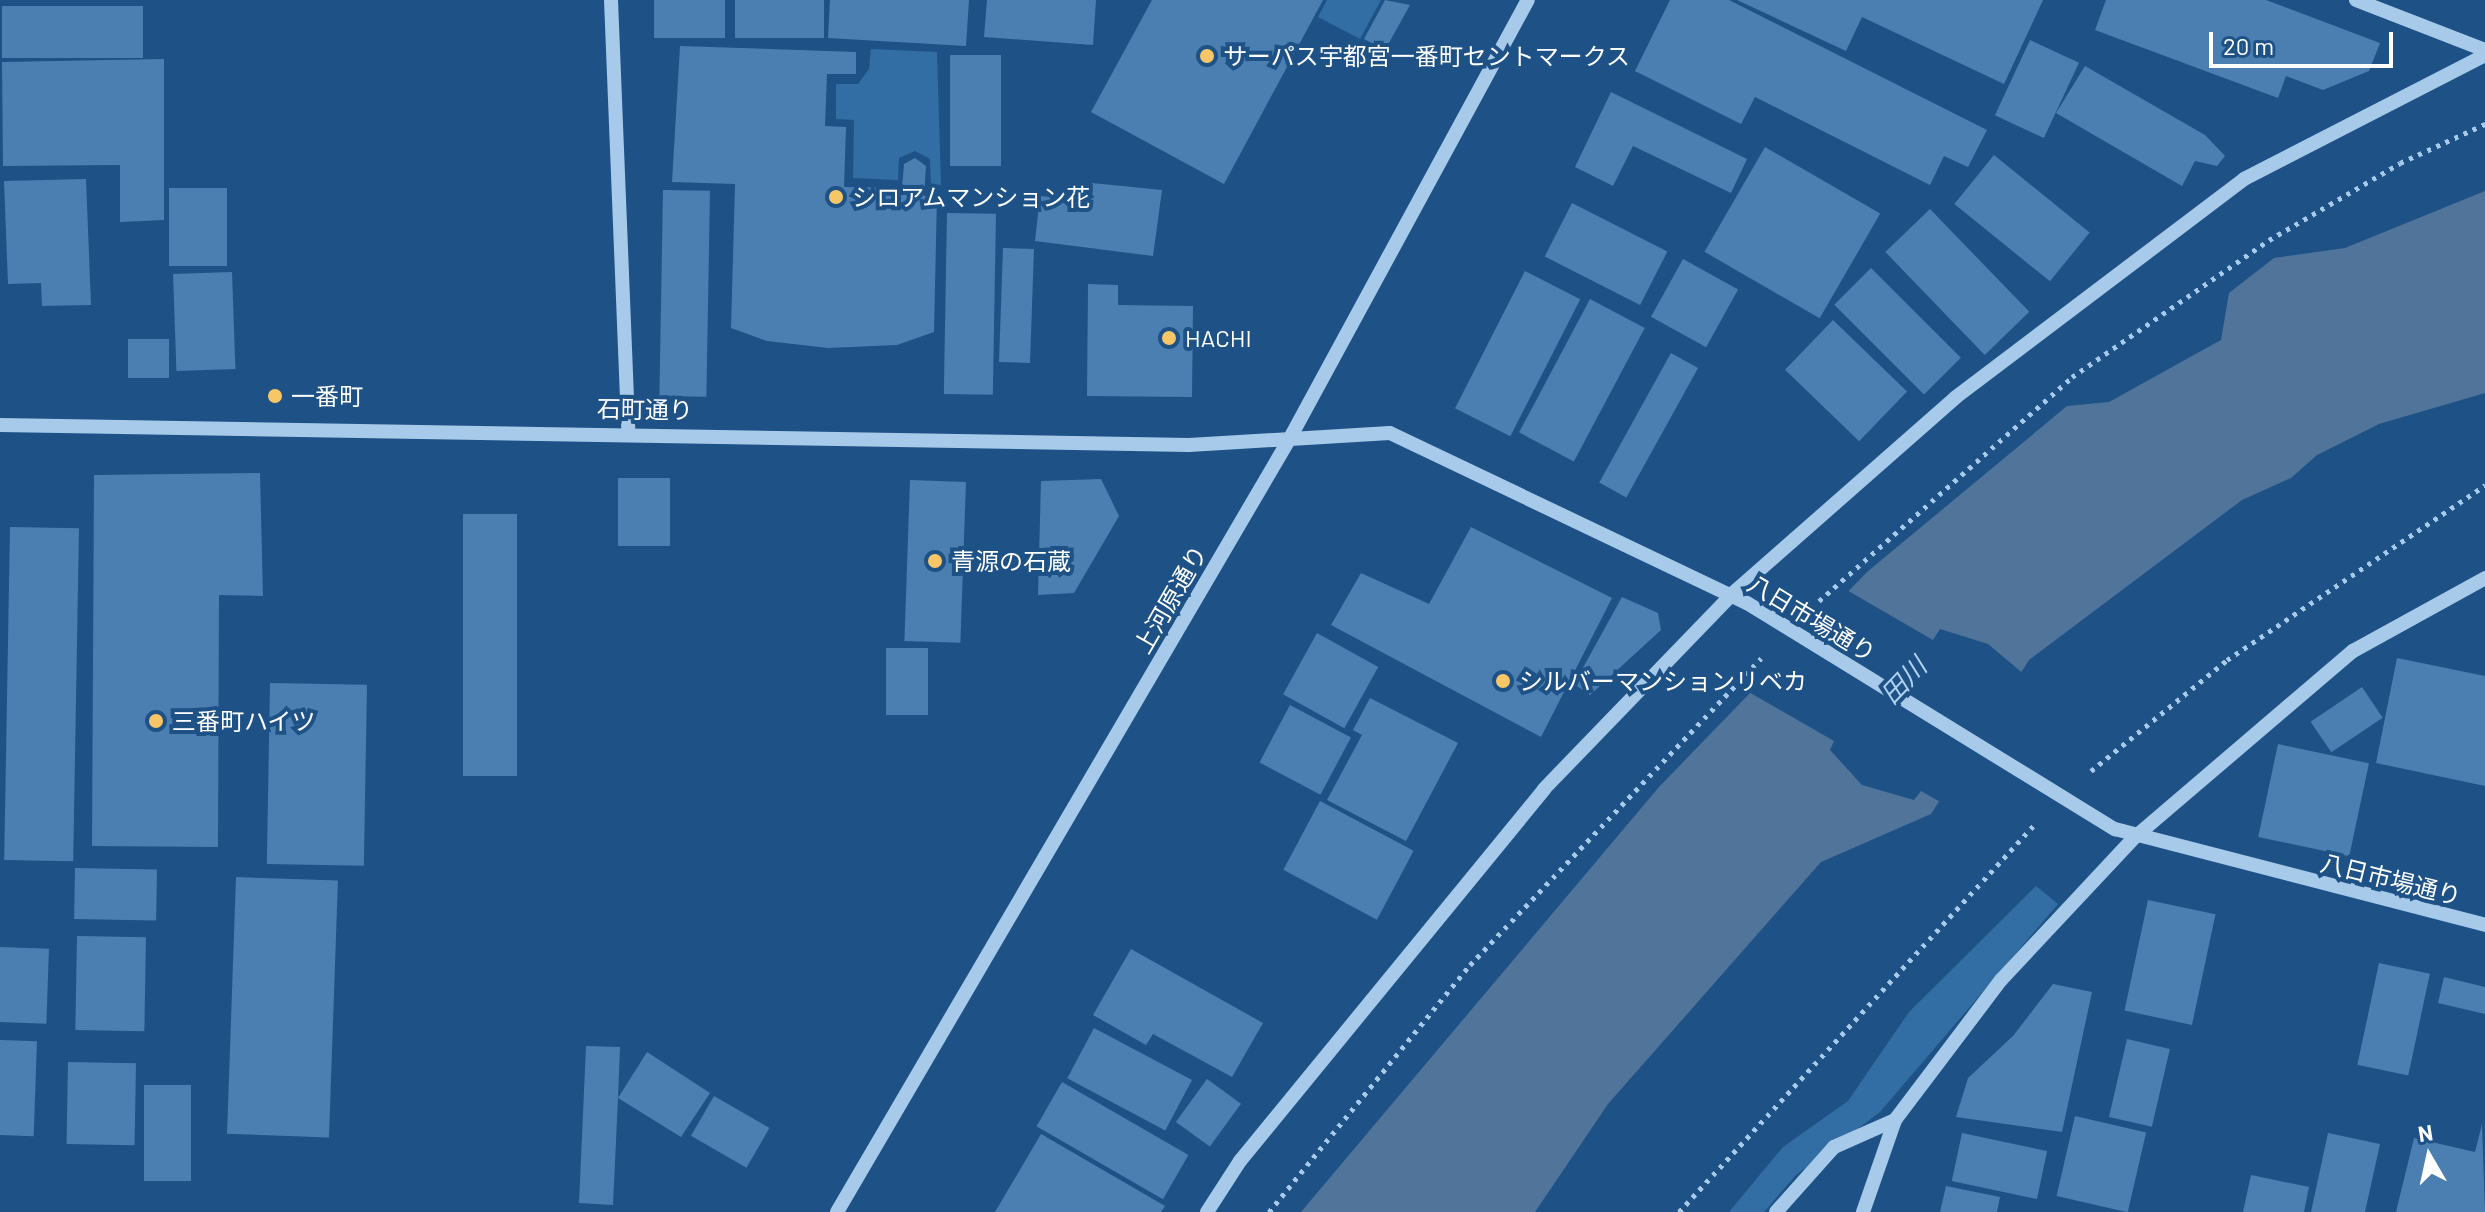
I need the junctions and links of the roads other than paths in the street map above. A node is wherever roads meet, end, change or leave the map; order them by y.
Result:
1 (611, 0) edge
2 (1528, 0) edge
3 (2356, 0) edge
4 (2485, 52) edge
5 (0, 425) edge
6 (628, 430) junction
7 (1290, 438) junction
8 (2485, 578) edge
9 (1732, 594) junction
10 (2135, 837) junction
11 (2485, 925) edge
12 (1895, 1120) junction
13 (837, 1212) edge
14 (1207, 1212) edge
15 (1776, 1212) edge
16 (1863, 1212) edge

1 - 6 street
2 - 7 street, 上河原通り
3 - 4 street
4 - 9 street
5 - 6 street, 石町通り
6 - 7 street, 石町通り
7 - 9 street, 八日市場通り
7 - 13 street, 上河原通り
8 - 10 street
9 - 10 street, 八日市場通り, bridge
9 - 14 street
10 - 11 street, 八日市場通り
10 - 12 street
12 - 15 street
12 - 16 street

